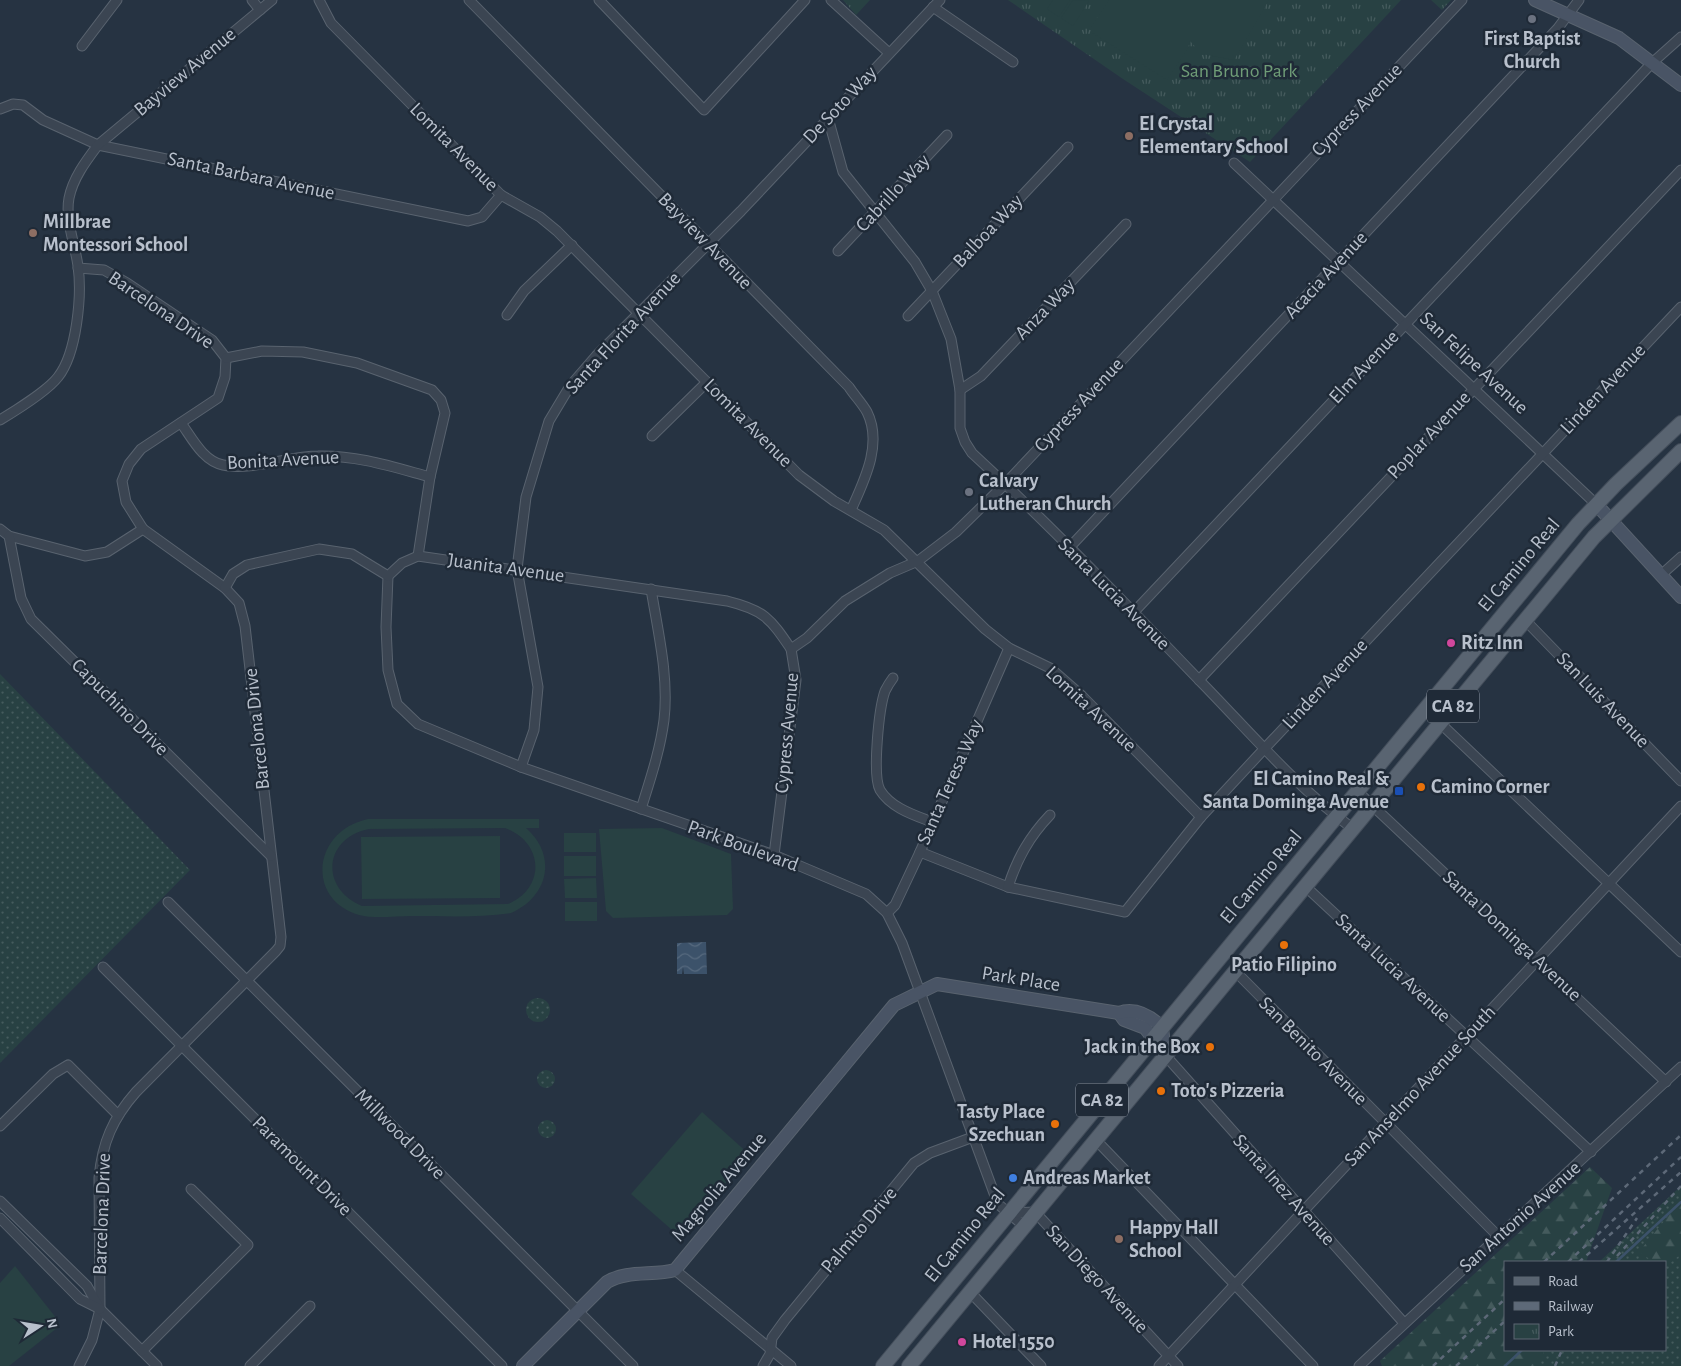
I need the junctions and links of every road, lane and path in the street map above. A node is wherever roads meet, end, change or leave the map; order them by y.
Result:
1 (117, 0) edge
2 (252, 0) edge
3 (272, 0) edge
4 (319, 0) edge
5 (469, 0) edge
6 (599, 0) edge
7 (805, 0) edge
8 (831, 0) edge
9 (1462, 0) edge
10 (1534, 0) edge
11 (1579, 0) edge
12 (936, 3) edge
13 (260, 10) junction
14 (1568, 14) junction
15 (1681, 38) edge
16 (82, 46) dead end
17 (889, 53) junction
18 (1013, 62) dead end
19 (1652, 63) junction
20 (1681, 85) edge
21 (0, 109) edge
22 (828, 118) junction
23 (947, 135) dead end
24 (98, 145) junction
25 (1068, 147) dead end
26 (1234, 163) dead end
27 (1681, 170) edge
28 (501, 195) junction
29 (1273, 199) junction
30 (741, 211) joint
31 (874, 212) junction
32 (1126, 224) dead end
33 (708, 244) junction
34 (572, 245) junction
35 (838, 251) dead end
36 (1339, 261) junction
37 (78, 268) junction
38 (932, 291) junction
39 (1681, 307) edge
40 (639, 313) junction
41 (507, 315) dead end
42 (908, 316) dead end
43 (1405, 324) junction
44 (226, 358) junction
45 (707, 382) junction
46 (1474, 388) junction
47 (960, 390) junction
48 (0, 420) edge
49 (181, 423) junction
50 (1681, 424) edge
51 (652, 436) dead end
52 (1681, 451) edge
53 (1542, 453) junction
54 (430, 477) junction
55 (1005, 484) junction
56 (1596, 504) junction
57 (851, 510) junction
58 (1610, 519) junction
59 (0, 529) edge
60 (143, 529) junction
61 (9, 536) junction
62 (1069, 548) junction
63 (418, 556) junction
64 (1681, 557) edge
65 (918, 561) junction
66 (517, 569) junction
67 (1661, 575) junction
68 (388, 576) junction
69 (225, 588) junction
70 (651, 589) junction
71 (1681, 596) edge
72 (1133, 613) junction
73 (1525, 620) junction
74 (792, 648) junction
75 (1009, 648) junction
76 (893, 678) dead end
77 (1199, 680) junction
78 (1440, 723) junction
79 (1265, 748) junction
80 (521, 767) junction
81 (1681, 781) edge
82 (1358, 791) junction
83 (1372, 804) junction
84 (1681, 806) edge
85 (640, 809) junction
86 (1050, 816) dead end
87 (1336, 816) junction
88 (1201, 817) junction
89 (932, 822) junction
90 (1352, 828) junction
91 (920, 852) junction
92 (774, 855) junction
93 (271, 856) junction
94 (1609, 883) junction
95 (1305, 886) junction
96 (1008, 887) junction
97 (168, 902) dead end
98 (887, 913) junction
99 (1681, 952) edge
100 (1536, 960) junction
101 (103, 967) dead end
102 (1234, 971) junction
103 (247, 981) junction
104 (919, 992) junction
105 (1157, 1033) junction
106 (1466, 1037) junction
107 (182, 1046) junction
108 (1165, 1055) junction
109 (1681, 1067) edge
110 (1666, 1082) junction
111 (118, 1115) junction
112 (1385, 1124) junction
113 (0, 1126) edge
114 (973, 1137) junction
115 (1096, 1140) junction
116 (1590, 1152) junction
117 (191, 1189) dead end
118 (0, 1200) edge
119 (1302, 1211) junction
120 (1036, 1212) junction
121 (1009, 1213) junction
122 (0, 1218) edge
123 (1024, 1226) junction
124 (1498, 1236) junction
125 (675, 1270) junction
126 (1234, 1284) junction
127 (970, 1292) junction
128 (310, 1306) dead end
129 (100, 1309) junction
130 (578, 1311) junction
131 (1404, 1323) junction
132 (770, 1349) junction
133 (142, 1351) junction
134 (1168, 1356) junction
135 (79, 1366) edge
136 (157, 1366) edge
137 (250, 1366) edge
138 (502, 1366) edge
139 (523, 1366) edge
140 (633, 1366) edge
141 (763, 1366) edge
142 (791, 1366) edge
143 (883, 1366) edge
144 (908, 1366) edge
145 (1041, 1366) edge
146 (1159, 1366) edge
147 (1178, 1366) edge
148 (1313, 1366) edge
149 (1359, 1366) edge

1 - 16 street
2 - 13 street
3 - 13 street, Bayview Avenue
4 - 28 street, Lomita Avenue
5 - 33 street, Bayview Avenue
6 - 7 street
8 - 17 street
9 - 29 street, Cypress Avenue
10 - 14 main road
11 - 14 street, Acacia Avenue
12 - 17 street, De Soto Way
12 - 18 street
13 - 24 street, Bayview Avenue
14 - 19 main road
14 - 36 street, Acacia Avenue
15 - 19 street, Elm Avenue
17 - 22 street, De Soto Way
19 - 20 main road
19 - 43 street, Elm Avenue
21 - 24 street, Santa Barbara Avenue
22 - 30 street, De Soto Way
22 - 31 street, Santa Lucia Avenue
23 - 31 street, Cabrillo Way
24 - 28 street, Santa Barbara Avenue
24 - 37 street, Bayview Avenue
25 - 38 street, Balboa Way
26 - 29 street, San Felipe Avenue
27 - 46 street, Poplar Avenue
28 - 34 street, Lomita Avenue
29 - 36 street, San Felipe Avenue
29 - 55 street, Cypress Avenue
30 - 33 street, Santa Florita Avenue
31 - 35 street, Cabrillo Way
31 - 38 street, Santa Lucia Avenue
32 - 47 street, Anza Way
33 - 40 street, Santa Florita Avenue
33 - 57 street, Bayview Avenue
34 - 40 street, Lomita Avenue
34 - 41 street
36 - 43 street, San Felipe Avenue
36 - 62 street, Acacia Avenue
37 - 44 street, Barcelona Drive
37 - 48 street, Bayview Avenue
38 - 42 street, Balboa Way
38 - 47 street, Santa Lucia Avenue
39 - 53 street, Linden Avenue
40 - 45 street, Lomita Avenue
40 - 66 street, Santa Florita Avenue
43 - 46 street, San Felipe Avenue
43 - 72 street, Elm Avenue
44 - 49 street, Barcelona Drive
44 - 54 street
45 - 51 street
45 - 57 street, Lomita Avenue
46 - 53 street, San Felipe Avenue
46 - 77 street, Poplar Avenue
47 - 55 street, Santa Lucia Avenue
49 - 54 street, Bonita Avenue
49 - 60 street, Barcelona Drive
50 - 56 main road, El Camino Real / CA 82
52 - 58 main road, El Camino Real / CA 82
53 - 56 street, San Felipe Avenue
53 - 79 street, Linden Avenue
54 - 63 street
55 - 62 street, Santa Lucia Avenue
55 - 65 street, Cypress Avenue
56 - 58 main road, San Felipe Avenue
56 - 82 main road, El Camino Real / CA 82
57 - 65 street, Lomita Avenue
58 - 67 main road, San Felipe Avenue
58 - 73 main road, El Camino Real / CA 82
59 - 61 street
60 - 61 street
60 - 69 street, Barcelona Drive
61 - 93 street, Capuchino Drive
62 - 72 street, Santa Lucia Avenue
63 - 66 street, Juanita Avenue
63 - 68 street, Juanita Avenue
64 - 67 street
65 - 74 street, Cypress Avenue
65 - 75 street, Lomita Avenue
66 - 70 street, Juanita Avenue
66 - 80 street, Santa Florita Avenue
67 - 71 main road, San Felipe Avenue
68 - 69 street
68 - 80 street, Park Boulevard
69 - 93 street, Barcelona Drive
70 - 74 street, Juanita Avenue
70 - 85 street
72 - 77 street, Santa Lucia Avenue
73 - 78 main road, El Camino Real / CA 82
73 - 81 street, San Luis Avenue
74 - 92 street, Cypress Avenue
75 - 88 street, Lomita Avenue
75 - 89 street, Santa Teresa Way
76 - 89 street
77 - 79 street, Santa Lucia Avenue
78 - 83 main road, El Camino Real / CA 82
78 - 94 street
79 - 87 street, Santa Lucia Avenue
79 - 88 street, Linden Avenue
80 - 85 street, Park Boulevard
82 - 83 street, Santa Dominga Avenue
82 - 87 main road, El Camino Real / CA 82
83 - 90 main road, El Camino Real / CA 82
83 - 100 street, Santa Dominga Avenue
84 - 94 street, San Anselmo Avenue South
85 - 92 street, Park Boulevard
86 - 96 street
87 - 90 street, Santa Lucia Avenue
87 - 105 main road, El Camino Real / CA 82
88 - 96 street, Linden Avenue
89 - 91 street, Santa Teresa Way
90 - 95 main road, El Camino Real / CA 82
91 - 96 street, Linden Avenue
91 - 98 street, Santa Teresa Way
92 - 98 street, Park Boulevard
93 - 103 street, Barcelona Drive
94 - 99 street
94 - 100 street, San Anselmo Avenue South
95 - 102 main road, El Camino Real / CA 82
95 - 106 street, Santa Lucia Avenue
97 - 103 street, Millwood Drive
98 - 104 street, Park Boulevard
100 - 106 street, San Anselmo Avenue South
100 - 110 street, Santa Dominga Avenue
101 - 107 street, Paramount Drive
102 - 108 main road, El Camino Real / CA 82
102 - 112 street, San Benito Avenue
103 - 107 street, Barcelona Drive
103 - 130 street, Millwood Drive
104 - 105 main road, Park Place
104 - 114 street, Park Boulevard
104 - 125 main road, Magnolia Avenue
105 - 108 main road
105 - 121 main road, El Camino Real / CA 82
106 - 112 street, San Anselmo Avenue South
106 - 116 street, Santa Lucia Avenue
107 - 111 street, Barcelona Drive
107 - 138 street, Paramount Drive
108 - 115 main road, El Camino Real / CA 82
108 - 119 street, Santa Inez Avenue
109 - 110 street, San Antonio Avenue
110 - 116 street, San Antonio Avenue
111 - 113 street
111 - 129 street, Barcelona Drive
112 - 119 street, San Anselmo Avenue South
112 - 124 street, San Benito Avenue
114 - 121 street, Park Boulevard
114 - 132 street, Palmito Drive
115 - 120 main road, El Camino Real / CA 82
115 - 126 street
116 - 124 street, San Antonio Avenue
117 - 133 street
118 - 129 street
119 - 126 street, San Anselmo Avenue South
119 - 131 street, Santa Inez Avenue
120 - 121 street, San Diego Avenue
120 - 123 main road, El Camino Real / CA 82
120 - 134 street, San Diego Avenue
121 - 123 street, Park Boulevard
121 - 143 main road, El Camino Real / CA 82
122 - 129 street
123 - 127 main road, El Camino Real / CA 82
124 - 131 street, San Antonio Avenue
125 - 130 main road, Magnolia Avenue
125 - 132 street
126 - 134 street, San Anselmo Avenue South
126 - 148 street
127 - 144 main road, El Camino Real / CA 82
127 - 145 street
128 - 137 street
129 - 133 street
129 - 135 street, Barcelona Drive
130 - 139 main road, Magnolia Avenue
130 - 140 street, Millwood Drive
131 - 149 street, San Antonio Avenue
132 - 141 street, Palmito Drive
132 - 142 street
133 - 136 street
134 - 146 street, San Anselmo Avenue South
134 - 147 street, San Diego Avenue

